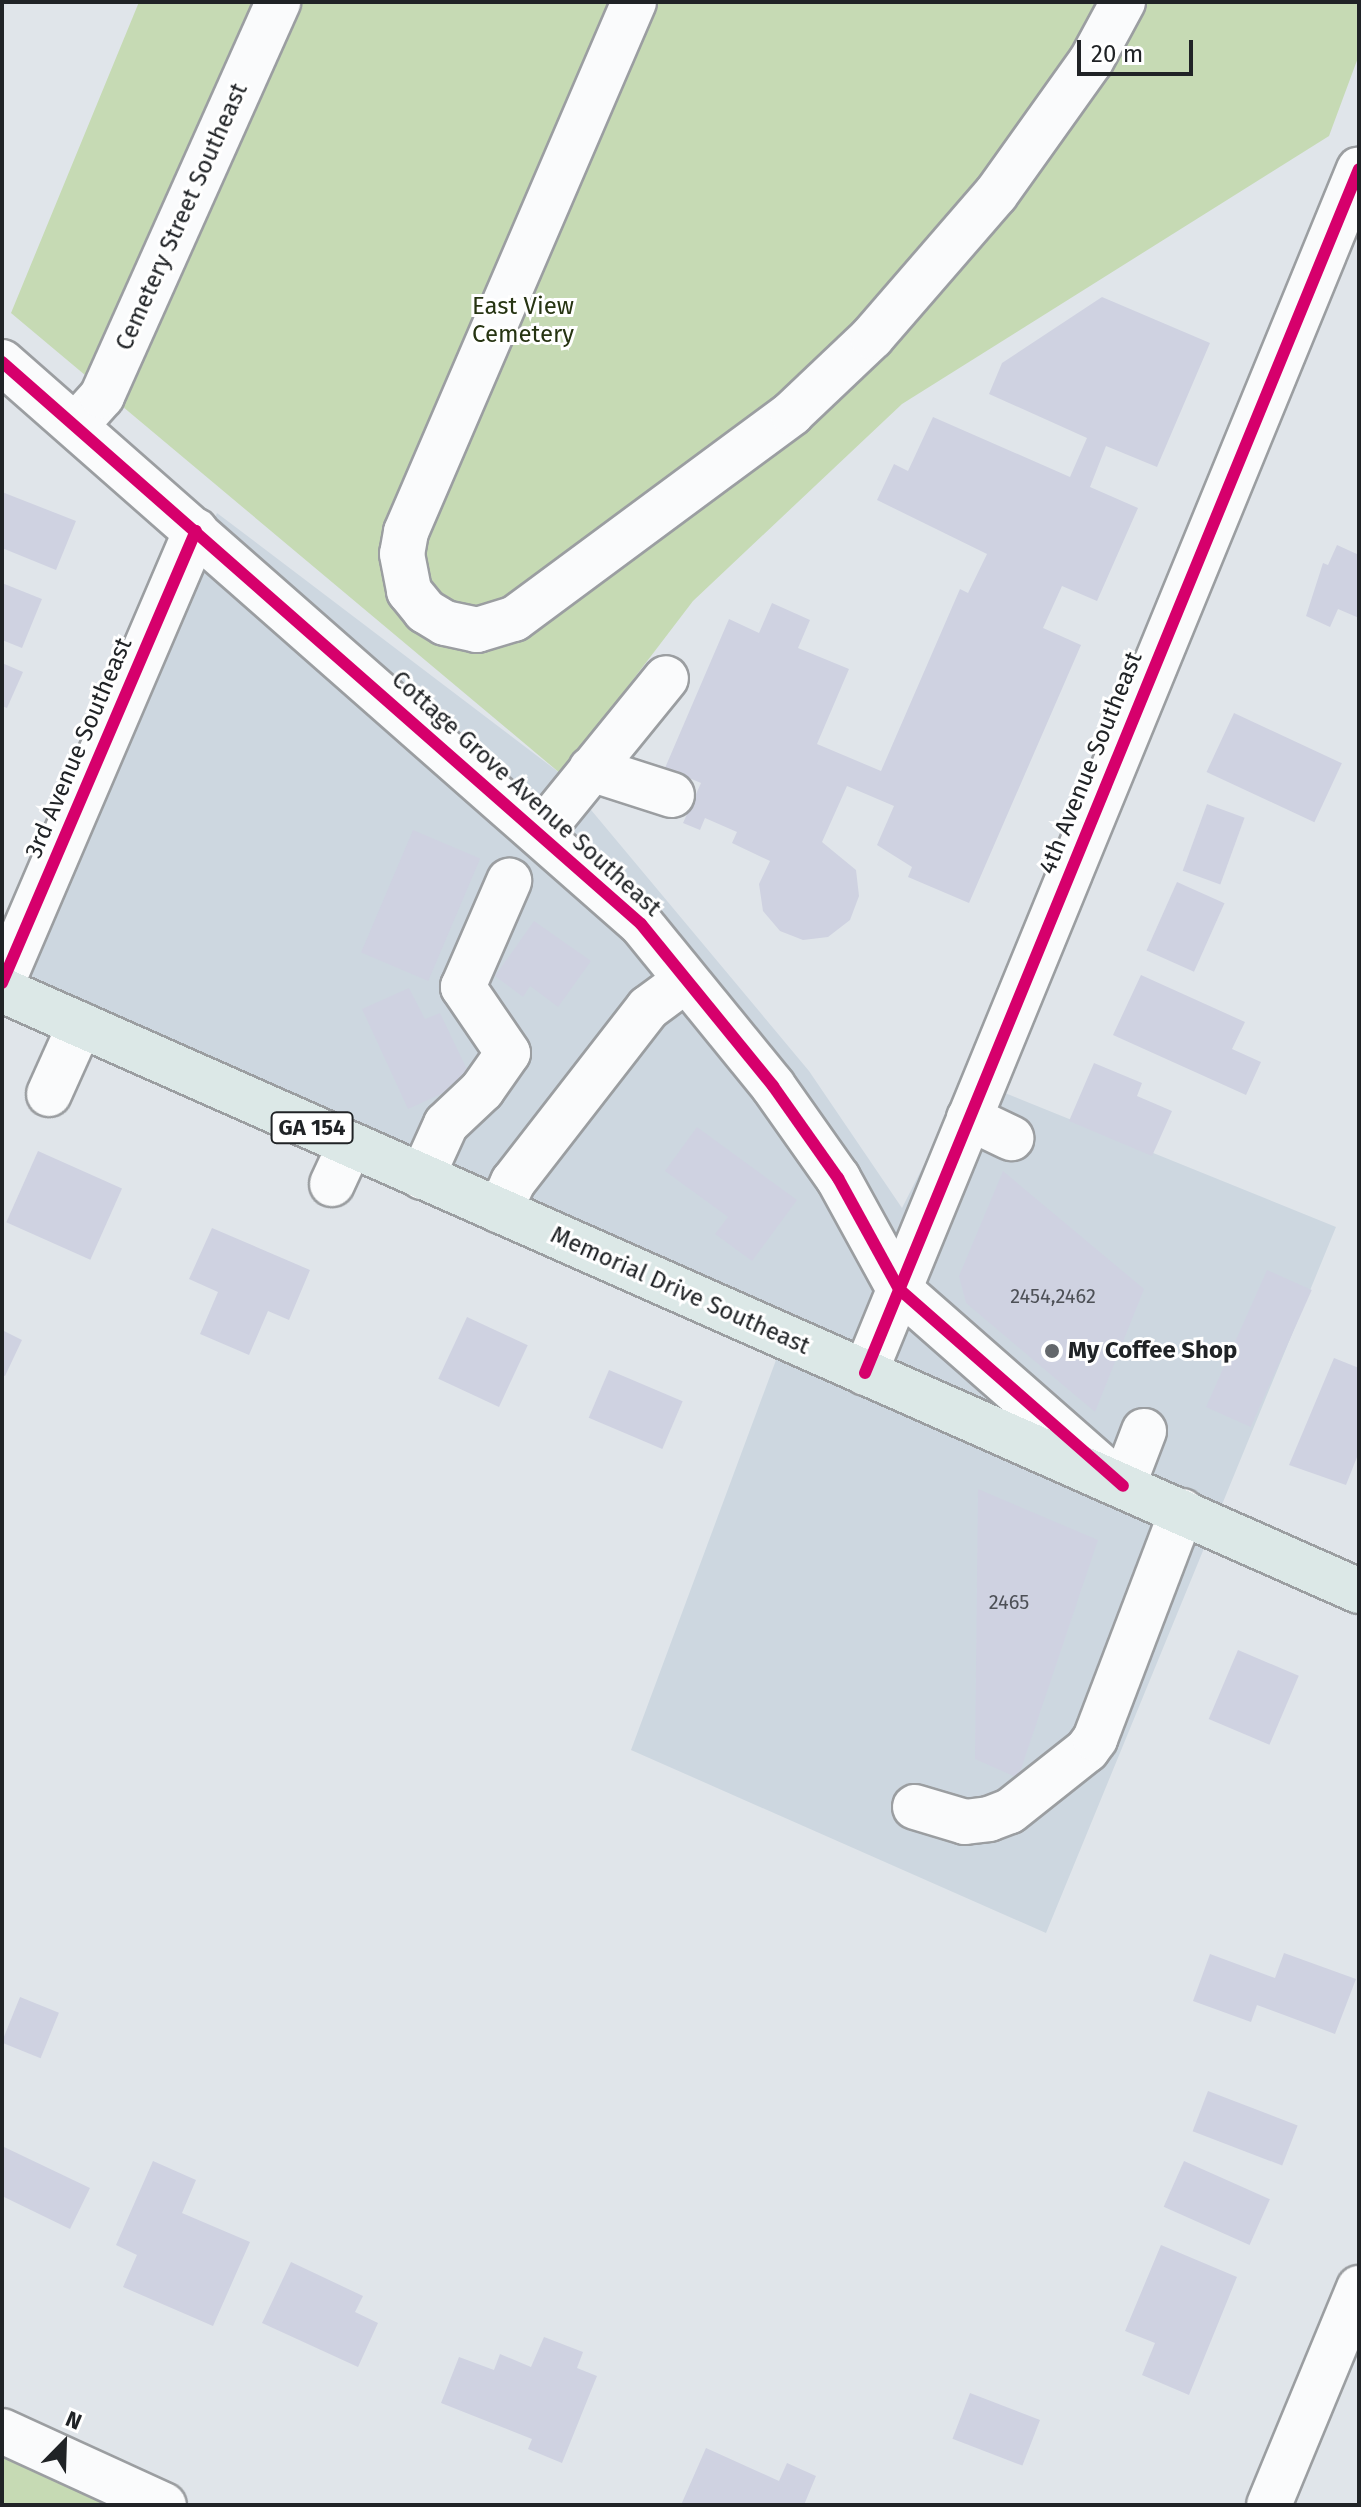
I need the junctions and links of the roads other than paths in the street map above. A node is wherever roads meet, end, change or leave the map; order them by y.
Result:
1 (278, 2) edge
2 (634, 2) edge
3 (1123, 2) edge
4 (1359, 169) edge
5 (2, 362) edge
6 (76, 425) junction
7 (196, 531) junction
8 (666, 678) dead end
9 (591, 769) junction
10 (672, 795) dead end
11 (541, 832) junction
12 (509, 881) dead end
13 (686, 980) junction
14 (2, 983) edge
15 (2, 990) edge
16 (80, 1025) junction
17 (49, 1094) dead end
18 (969, 1118) junction
19 (1011, 1138) dead end
20 (350, 1145) junction
21 (422, 1177) junction
22 (332, 1184) dead end
23 (500, 1211) junction
24 (899, 1289) junction
25 (865, 1373) junction
26 (1144, 1431) dead end
27 (1123, 1486) junction
28 (1182, 1511) junction
29 (1359, 1591) edge
30 (915, 1807) dead end
31 (1359, 2288) edge
32 (2, 2431) edge
33 (164, 2505) edge
34 (1269, 2505) edge

1 - 6 street, Cemetery Street Southeast
2 - 3 street
4 - 18 street, 4th Avenue Southeast
5 - 6 street, Cottage Grove Avenue Southeast
6 - 7 street, Cottage Grove Avenue Southeast
7 - 11 street, Cottage Grove Avenue Southeast
7 - 14 street, 3rd Avenue Southeast
8 - 9 street
9 - 10 street
9 - 11 street
11 - 13 street, Cottage Grove Avenue Southeast
12 - 21 street
13 - 23 street
13 - 24 street, Cottage Grove Avenue Southeast
15 - 16 main road, Memorial Drive Southeast / GA 154
16 - 17 street
16 - 20 main road, Memorial Drive Southeast / GA 154
18 - 19 street
18 - 24 street, 4th Avenue Southeast
20 - 21 main road, Memorial Drive Southeast / GA 154
20 - 22 street
21 - 23 main road, Memorial Drive Southeast / GA 154
23 - 25 main road, Memorial Drive Southeast / GA 154
24 - 25 street, 4th Avenue Southeast
24 - 27 street, Cottage Grove Avenue Southeast
25 - 27 main road, Memorial Drive Southeast / GA 154
26 - 27 street
27 - 28 main road, Memorial Drive Southeast / GA 154
28 - 29 main road, Memorial Drive Southeast / GA 154
28 - 30 street
31 - 34 street
32 - 33 street

